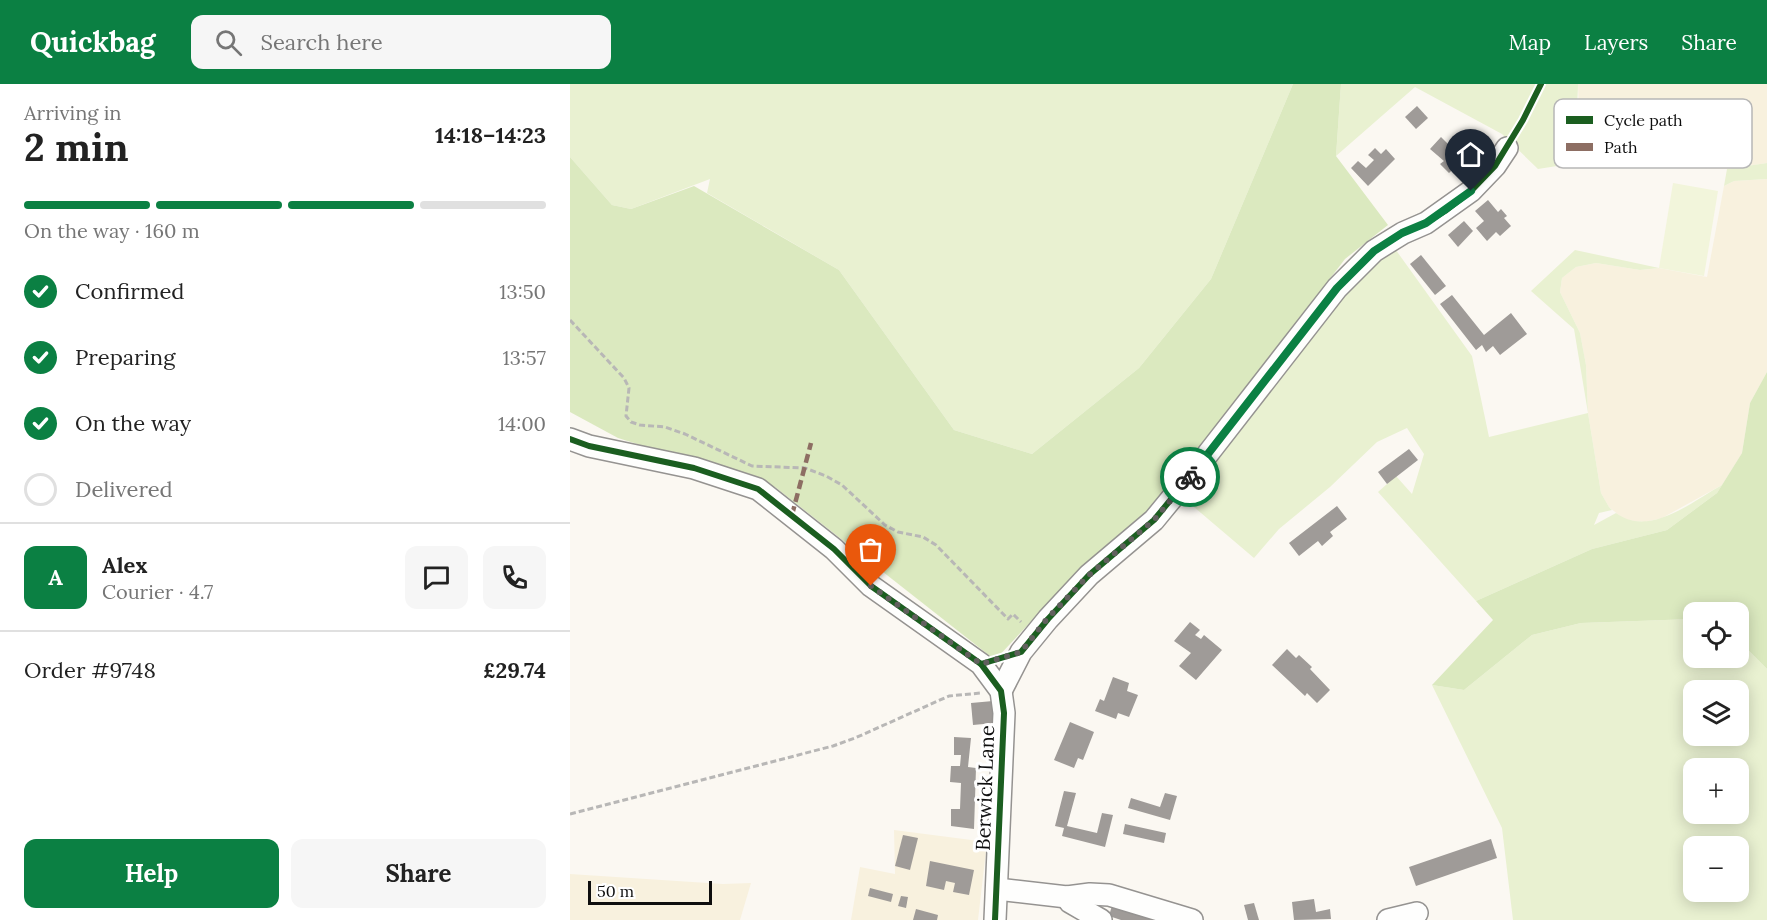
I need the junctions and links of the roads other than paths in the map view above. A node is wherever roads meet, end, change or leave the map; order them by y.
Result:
1 (1507, 148) dead end
2 (570, 439) edge
3 (1021, 652) junction
4 (981, 664) junction
5 (993, 692) junction
6 (997, 889) junction
7 (1067, 897) junction
8 (1417, 913) dead end
9 (995, 920) edge
10 (1101, 920) edge
11 (1192, 920) edge
12 (1388, 920) edge

1 - 3 street
2 - 4 street
3 - 4 street
3 - 5 street
4 - 5 street
5 - 6 street, Berwick Lane
6 - 7 street
6 - 9 street, Berwick Lane
7 - 10 street
7 - 11 street
8 - 12 street

